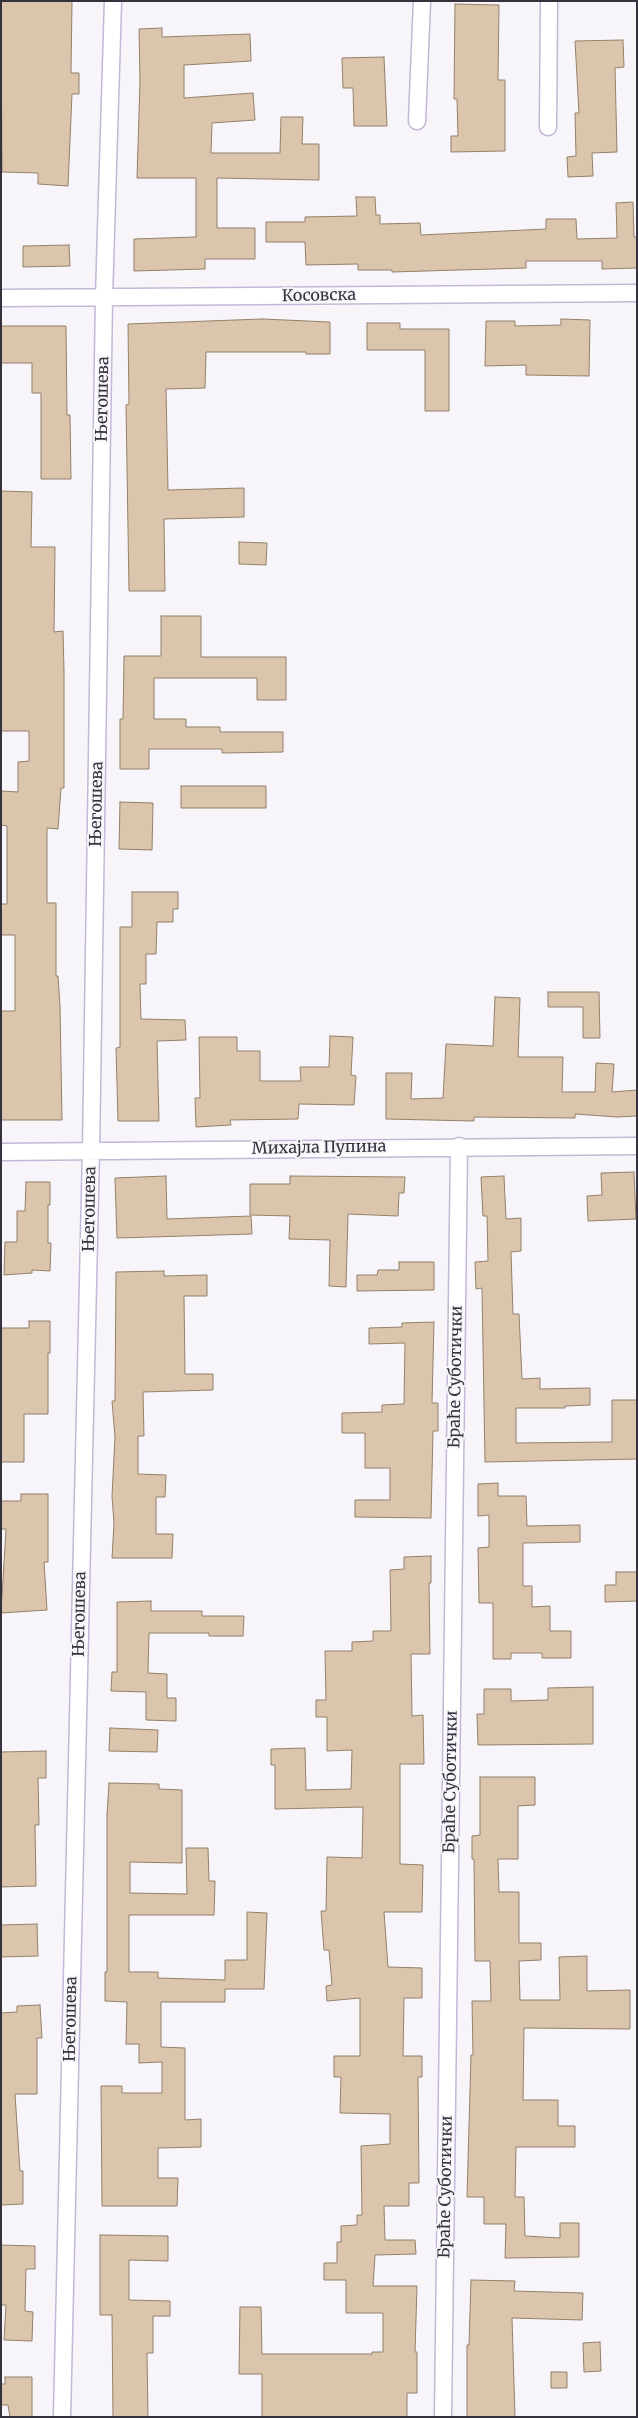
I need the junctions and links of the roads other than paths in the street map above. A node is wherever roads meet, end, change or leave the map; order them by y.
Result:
1 (113, 1) edge
2 (422, 1) edge
3 (549, 1) edge
4 (417, 121) dead end
5 (548, 127) dead end
6 (637, 293) edge
7 (1, 298) edge
8 (104, 298) junction
9 (459, 1146) junction
10 (637, 1146) edge
11 (91, 1151) junction
12 (1, 1152) edge
13 (62, 2417) edge
14 (444, 2417) edge

1 - 8 street, Његошева
2 - 4 street
3 - 5 street
6 - 8 street, Косовска
7 - 8 street, Косовска
8 - 11 street, Његошева
9 - 10 street, Михајла Пупина
9 - 11 street, Михајла Пупина
9 - 14 street, Браће Суботички
11 - 12 street, Михајла Пупина
11 - 13 street, Његошева

